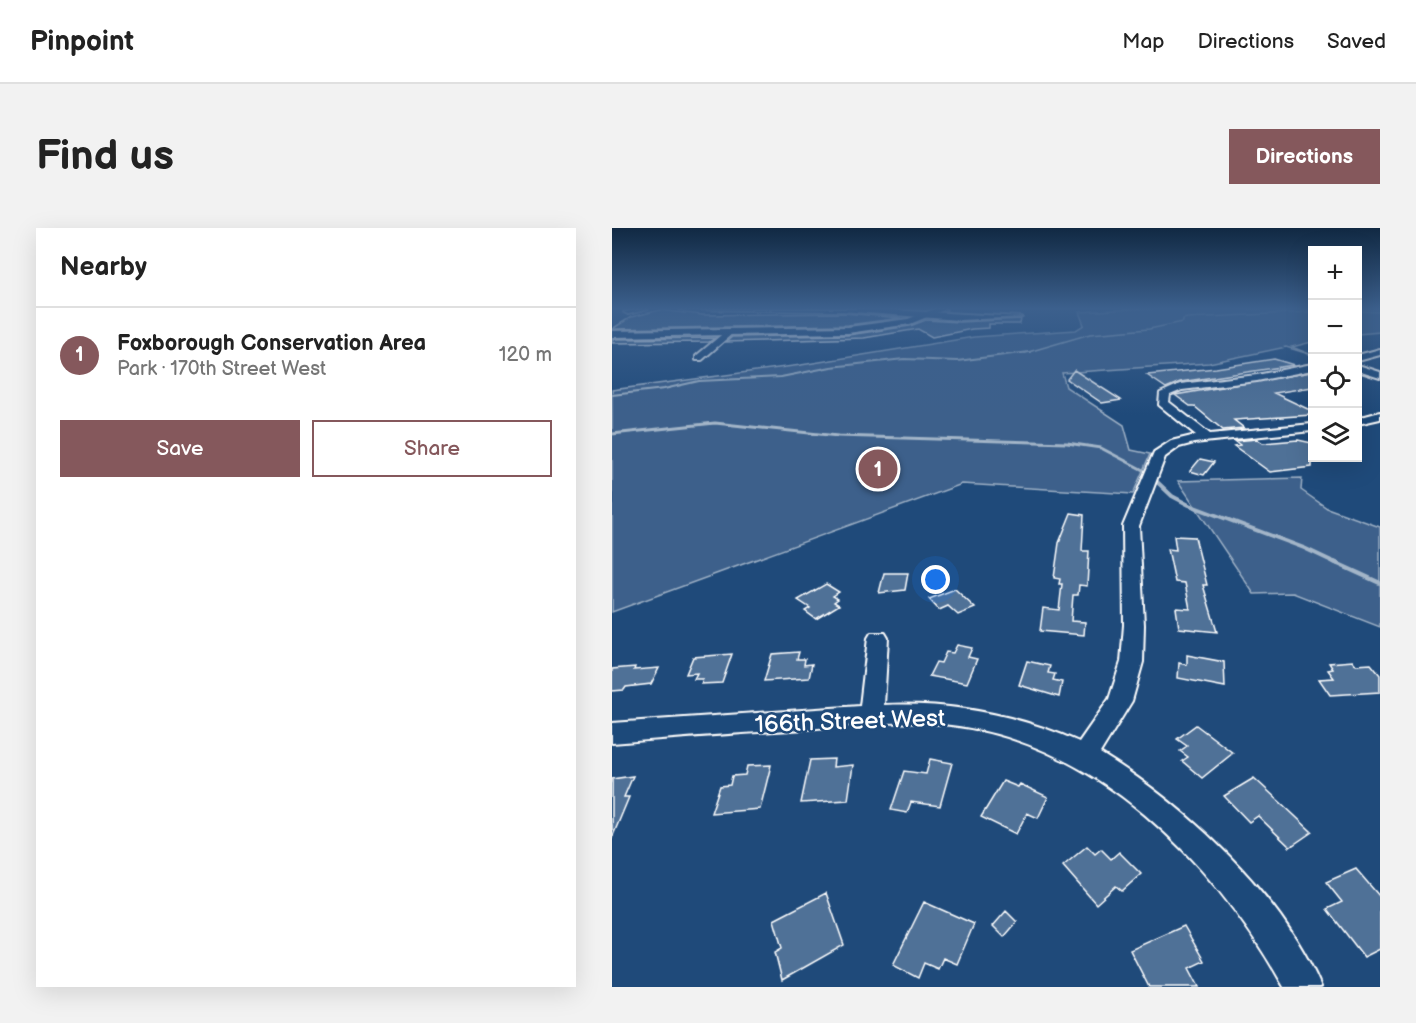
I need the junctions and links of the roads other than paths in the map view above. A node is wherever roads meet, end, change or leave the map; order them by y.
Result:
1 (715, 344) edge
2 (1380, 352) edge
3 (1362, 356) edge
4 (699, 358) dead end
5 (1308, 368) edge
6 (1362, 369) edge
7 (1380, 375) edge
8 (1378, 416) edge
9 (1362, 420) edge
10 (1308, 428) edge
11 (1206, 437) junction
12 (878, 638) dead end
13 (871, 715) junction
14 (612, 734) edge
15 (1084, 756) junction
16 (1303, 987) edge

1 - 4 street
2 - 3 street
5 - 11 street
6 - 7 street
8 - 9 street
10 - 11 street
11 - 15 street
12 - 13 street
13 - 14 street, 166th Street West
13 - 15 street, 166th Street West
15 - 16 street, 166th Street West

